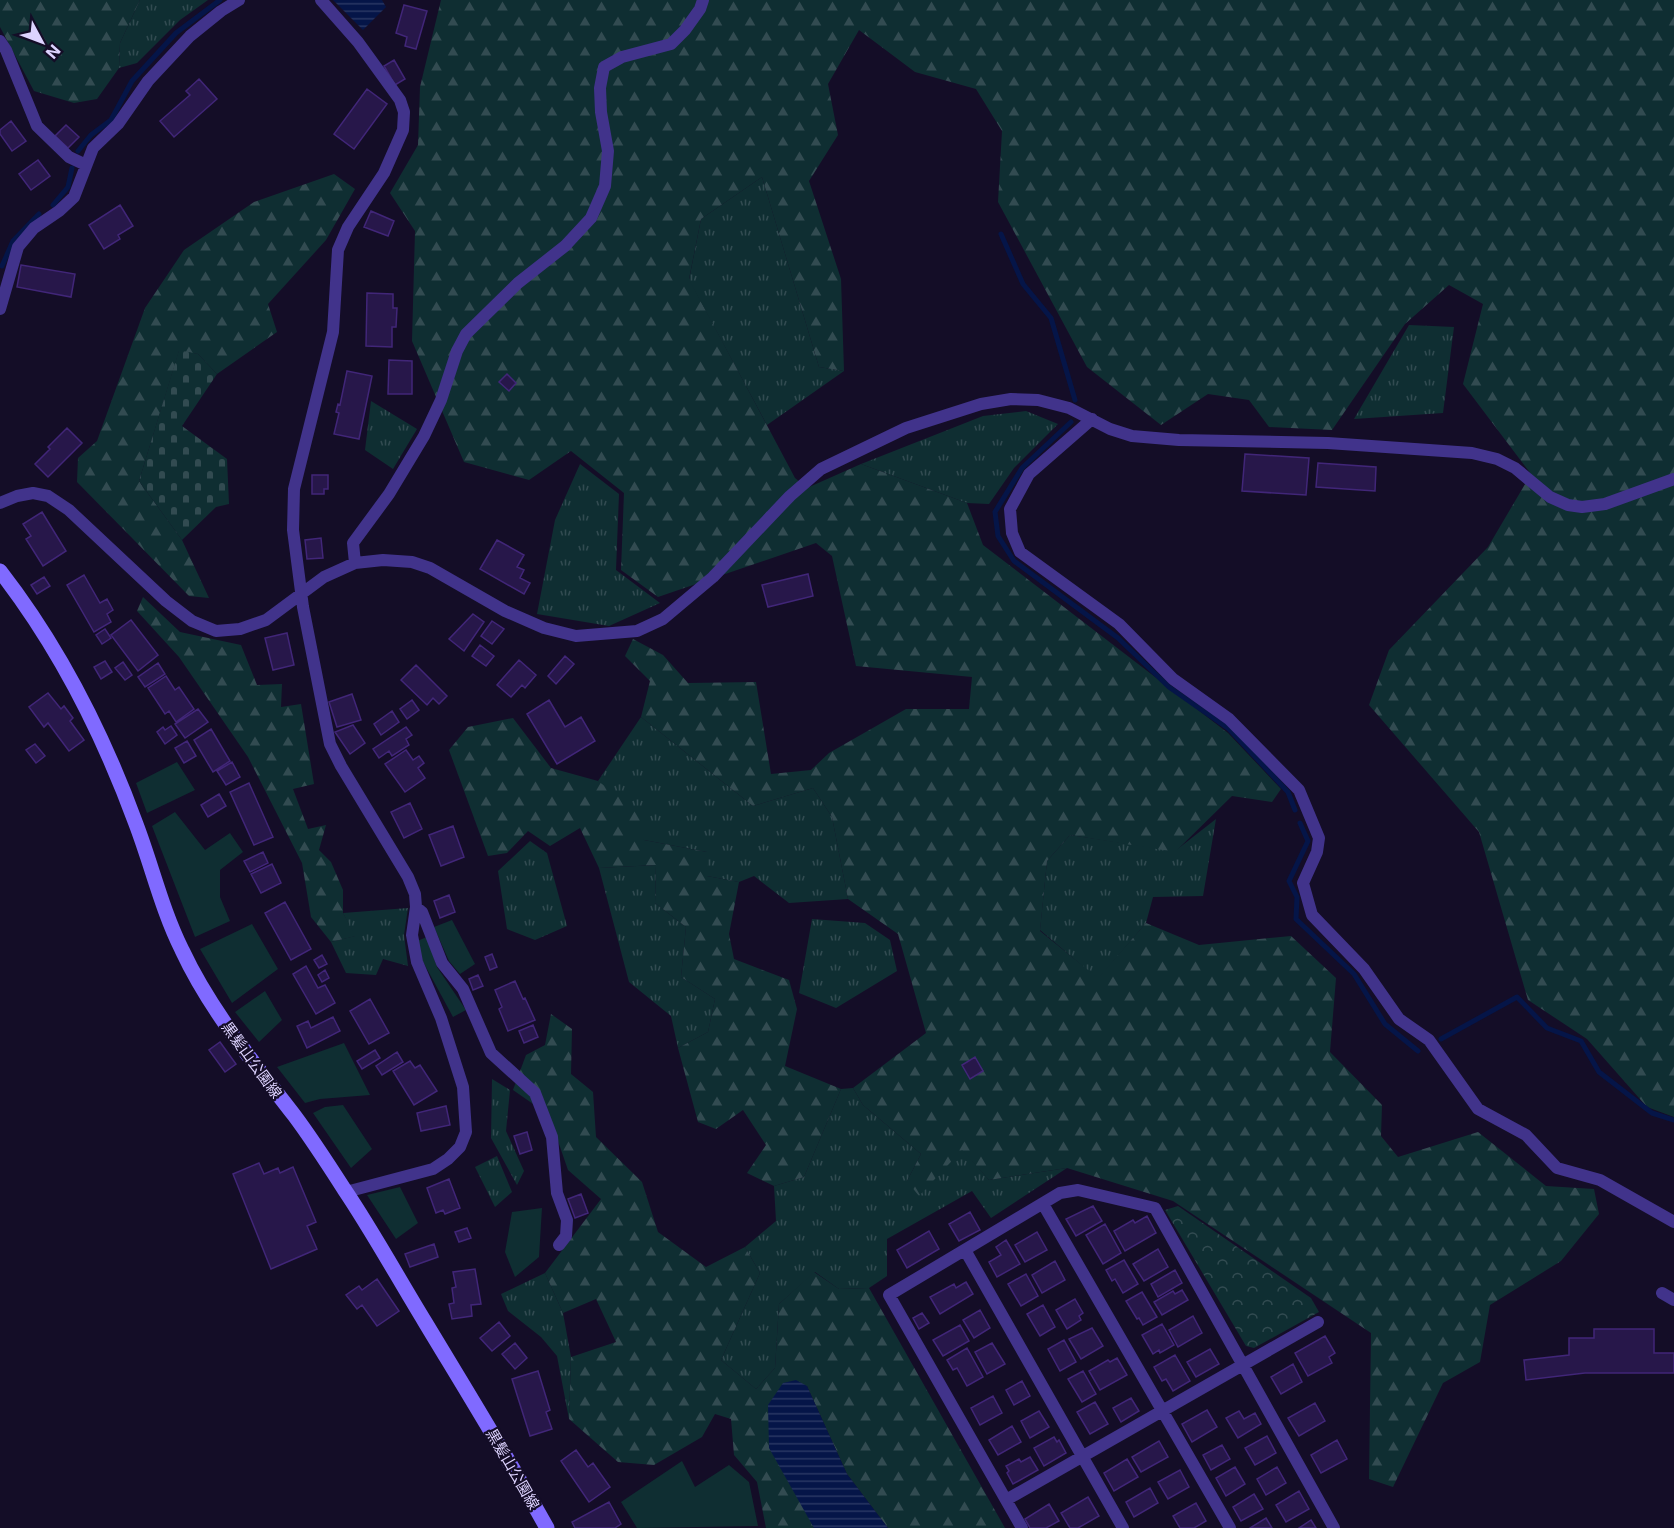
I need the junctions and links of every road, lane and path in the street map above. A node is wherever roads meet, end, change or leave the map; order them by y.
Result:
1 (239, 0) edge
2 (321, 0) edge
3 (703, 0) edge
4 (0, 42) edge
5 (86, 165) junction
6 (0, 309) edge
7 (1092, 419) junction
8 (1674, 479) edge
9 (0, 503) edge
10 (355, 563) junction
11 (0, 571) edge
12 (302, 594) junction
13 (416, 907) junction
14 (346, 1192) junction
15 (1043, 1204) junction
16 (1674, 1222) edge
17 (559, 1245) dead end
18 (965, 1250) junction
19 (1662, 1293) dead end
20 (1674, 1300) edge
21 (1318, 1322) dead end
22 (1244, 1364) junction
23 (1162, 1411) junction
24 (1081, 1457) junction
25 (1006, 1500) junction
26 (547, 1528) edge
27 (1022, 1528) edge
28 (1123, 1528) edge
29 (1230, 1528) edge
30 (1334, 1528) edge

1 - 5 street
2 - 12 street
3 - 10 street
4 - 5 street
5 - 6 street
7 - 8 street
7 - 10 street
7 - 16 street
9 - 12 street
10 - 12 street
11 - 14 main road, 黒髪山公園線
12 - 13 street
13 - 14 street
13 - 17 street
14 - 26 main road, 黒髪山公園線
15 - 18 street
15 - 22 street
15 - 23 street
18 - 24 street
18 - 25 street
19 - 20 street
21 - 22 street
22 - 23 street
22 - 30 street
23 - 24 street
23 - 29 street
24 - 25 street
24 - 28 street
25 - 27 street

